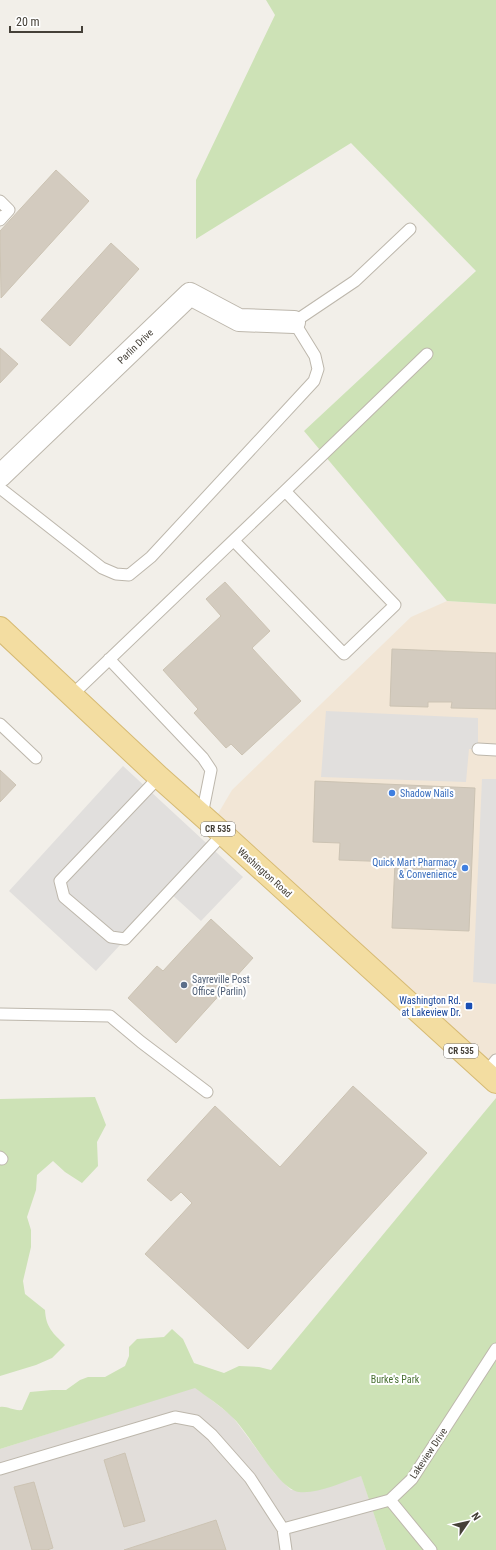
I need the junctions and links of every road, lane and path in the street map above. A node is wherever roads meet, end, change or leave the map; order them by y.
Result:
1 (0, 201) edge
2 (0, 220) edge
3 (410, 229) dead end
4 (294, 322) junction
5 (427, 354) dead end
6 (0, 476) edge
7 (0, 488) edge
8 (285, 492) junction
9 (234, 541) junction
10 (0, 628) edge
11 (109, 659) junction
12 (72, 695) junction
13 (0, 724) edge
14 (478, 749) dead end
15 (496, 750) edge
16 (36, 758) dead end
17 (160, 778) junction
18 (202, 815) junction
19 (224, 834) junction
20 (0, 1014) edge
21 (493, 1072) edge
22 (207, 1092) dead end
23 (496, 1349) edge
24 (0, 1469) edge
25 (390, 1500) junction
26 (283, 1529) junction
27 (286, 1550) edge
28 (431, 1550) edge

1 - 2 lane
3 - 4 lane
4 - 6 street, Parlin Drive
4 - 7 lane
5 - 8 lane
8 - 9 lane
8 - 9 lane
9 - 11 lane
10 - 12 main road, Washington Road / CR 535
11 - 12 lane
11 - 18 lane
12 - 17 main road, Washington Road / CR 535
13 - 16 lane
14 - 15 lane
17 - 18 main road, Washington Road / CR 535
17 - 19 lane
18 - 19 main road, Washington Road / CR 535
19 - 21 main road, Washington Road / CR 535
20 - 22 lane
23 - 25 lane, Lakeview Drive
24 - 26 lane
25 - 26 lane
25 - 28 lane
26 - 27 lane

